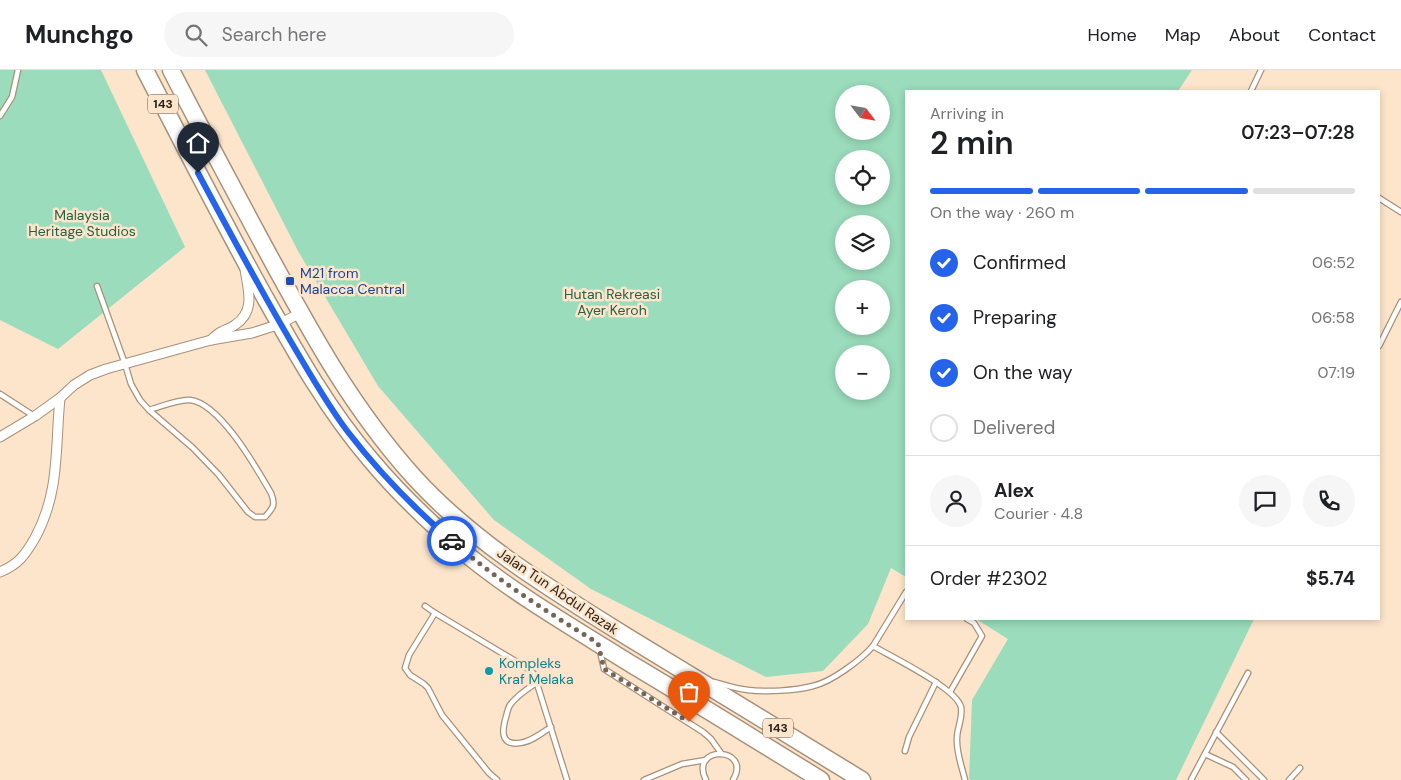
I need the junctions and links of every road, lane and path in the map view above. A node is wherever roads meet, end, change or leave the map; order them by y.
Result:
1 (18, 70) edge
2 (145, 70) edge
3 (171, 70) edge
4 (1261, 70) edge
5 (1251, 90) edge
6 (0, 116) edge
7 (1380, 199) edge
8 (1401, 212) edge
9 (244, 258) junction
10 (97, 286) dead end
11 (1401, 302) edge
12 (300, 313) junction
13 (280, 324) junction
14 (211, 340) junction
15 (1380, 344) edge
16 (125, 364) junction
17 (0, 394) edge
18 (60, 398) junction
19 (149, 410) junction
20 (35, 416) junction
21 (0, 437) edge
22 (0, 572) edge
23 (905, 594) edge
24 (425, 606) dead end
25 (435, 612) junction
26 (969, 620) edge
27 (598, 643) junction
28 (873, 646) junction
29 (1248, 672) dead end
30 (693, 677) junction
31 (936, 682) junction
32 (536, 683) junction
33 (950, 692) junction
34 (551, 727) junction
35 (1216, 732) junction
36 (906, 751) dead end
37 (721, 753) junction
38 (1205, 754) junction
39 (706, 760) junction
40 (1300, 768) dead end
41 (735, 779) edge
42 (1245, 779) edge
43 (497, 780) edge
44 (567, 780) edge
45 (644, 780) edge
46 (706, 780) edge
47 (821, 780) edge
48 (862, 780) edge
49 (965, 780) edge
50 (1191, 780) edge
51 (1264, 780) edge
52 (1289, 780) edge

1 - 6 lane
2 - 9 highway, Jalan Tun Abdul Razak / 143
3 - 12 highway, Jalan Tun Abdul Razak / 143
4 - 5 lane
7 - 8 lane
9 - 13 highway, Jalan Tun Abdul Razak / 143
9 - 14 street
10 - 16 lane
11 - 15 lane
12 - 13 street
12 - 30 highway, Jalan Tun Abdul Razak / 143
13 - 14 street
13 - 27 highway, Jalan Tun Abdul Razak / 143
14 - 16 street
16 - 18 street
16 - 19 lane
17 - 20 lane
18 - 20 street
18 - 22 street
19 - 19 lane
20 - 21 street
23 - 28 lane
24 - 25 lane
25 - 32 lane
25 - 43 lane
26 - 33 lane
27 - 37 lane
27 - 47 highway, Jalan Tun Abdul Razak / 143
28 - 30 lane
28 - 31 lane
29 - 35 lane
30 - 48 highway, Jalan Tun Abdul Razak / 143
31 - 33 lane
31 - 36 lane
32 - 34 lane
32 - 34 lane
33 - 49 lane
34 - 44 lane
35 - 38 lane
35 - 51 lane
37 - 39 lane
37 - 41 lane
38 - 42 lane
38 - 50 lane
39 - 45 lane
39 - 46 lane
40 - 52 lane

